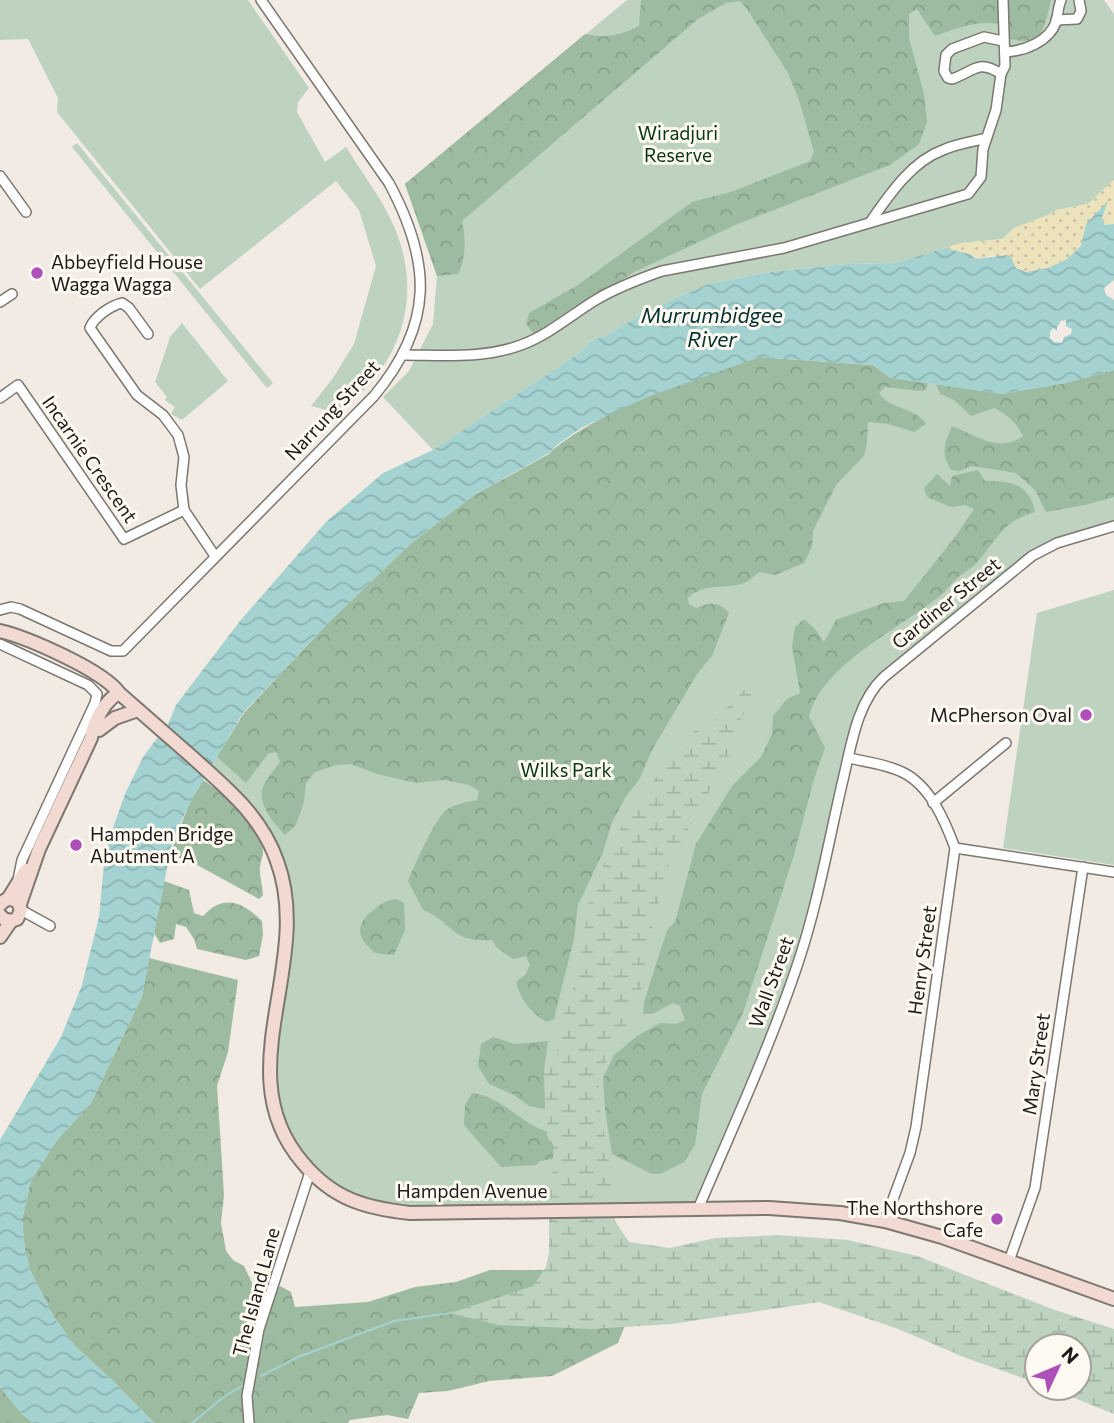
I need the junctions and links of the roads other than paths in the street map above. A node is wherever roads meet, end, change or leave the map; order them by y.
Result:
1 (261, 0) edge
2 (1003, 0) edge
3 (1060, 0) edge
4 (1079, 0) edge
5 (1056, 20) junction
6 (1003, 41) junction
7 (1005, 52) junction
8 (1002, 74) junction
9 (986, 138) junction
10 (0, 176) edge
11 (26, 212) dead end
12 (871, 221) junction
13 (12, 294) dead end
14 (0, 302) edge
15 (148, 334) dead end
16 (404, 355) junction
17 (0, 398) edge
18 (184, 510) junction
19 (1114, 526) edge
20 (215, 556) junction
21 (0, 610) edge
22 (0, 631) edge
23 (0, 637) edge
24 (0, 644) edge
25 (119, 693) junction
26 (141, 712) junction
27 (95, 734) junction
28 (1006, 743) dead end
29 (849, 758) junction
30 (933, 803) junction
31 (955, 848) junction
32 (39, 849) junction
33 (1083, 867) junction
34 (1114, 872) edge
35 (17, 885) junction
36 (9, 908) edge
37 (47, 924) dead end
38 (0, 937) edge
39 (310, 1172) junction
40 (698, 1209) junction
41 (885, 1221) junction
42 (1009, 1261) junction
43 (1114, 1299) edge
44 (249, 1423) edge

1 - 16 street, Narrung Street
2 - 6 street
3 - 5 street
4 - 5 street
5 - 7 street
6 - 7 street
6 - 8 street
7 - 8 street
8 - 9 street
9 - 12 street
9 - 12 street
10 - 11 street
12 - 16 street
13 - 14 street
15 - 18 street
16 - 20 street, Narrung Street
17 - 18 street, Incarnie Crescent
18 - 20 street
19 - 29 street, Gardiner Street
20 - 21 street, Narrung Street
22 - 25 main road
23 - 25 main road
24 - 35 street
25 - 26 main road, Hampden Avenue
25 - 27 main road
26 - 27 main road
26 - 39 main road, Hampden Avenue
27 - 32 main road
28 - 30 street
29 - 30 street
29 - 40 street, Wall Street
30 - 31 street
31 - 33 street
31 - 41 street, Henry Street
32 - 35 main road
32 - 36 main road
33 - 34 street
33 - 42 street, Mary Street
35 - 36 main road
36 - 37 street
36 - 38 main road
39 - 40 main road, Hampden Avenue
39 - 44 street, The Island Lane
40 - 41 main road, Hampden Avenue
41 - 42 main road, Hampden Avenue
42 - 43 main road, Hampden Avenue

